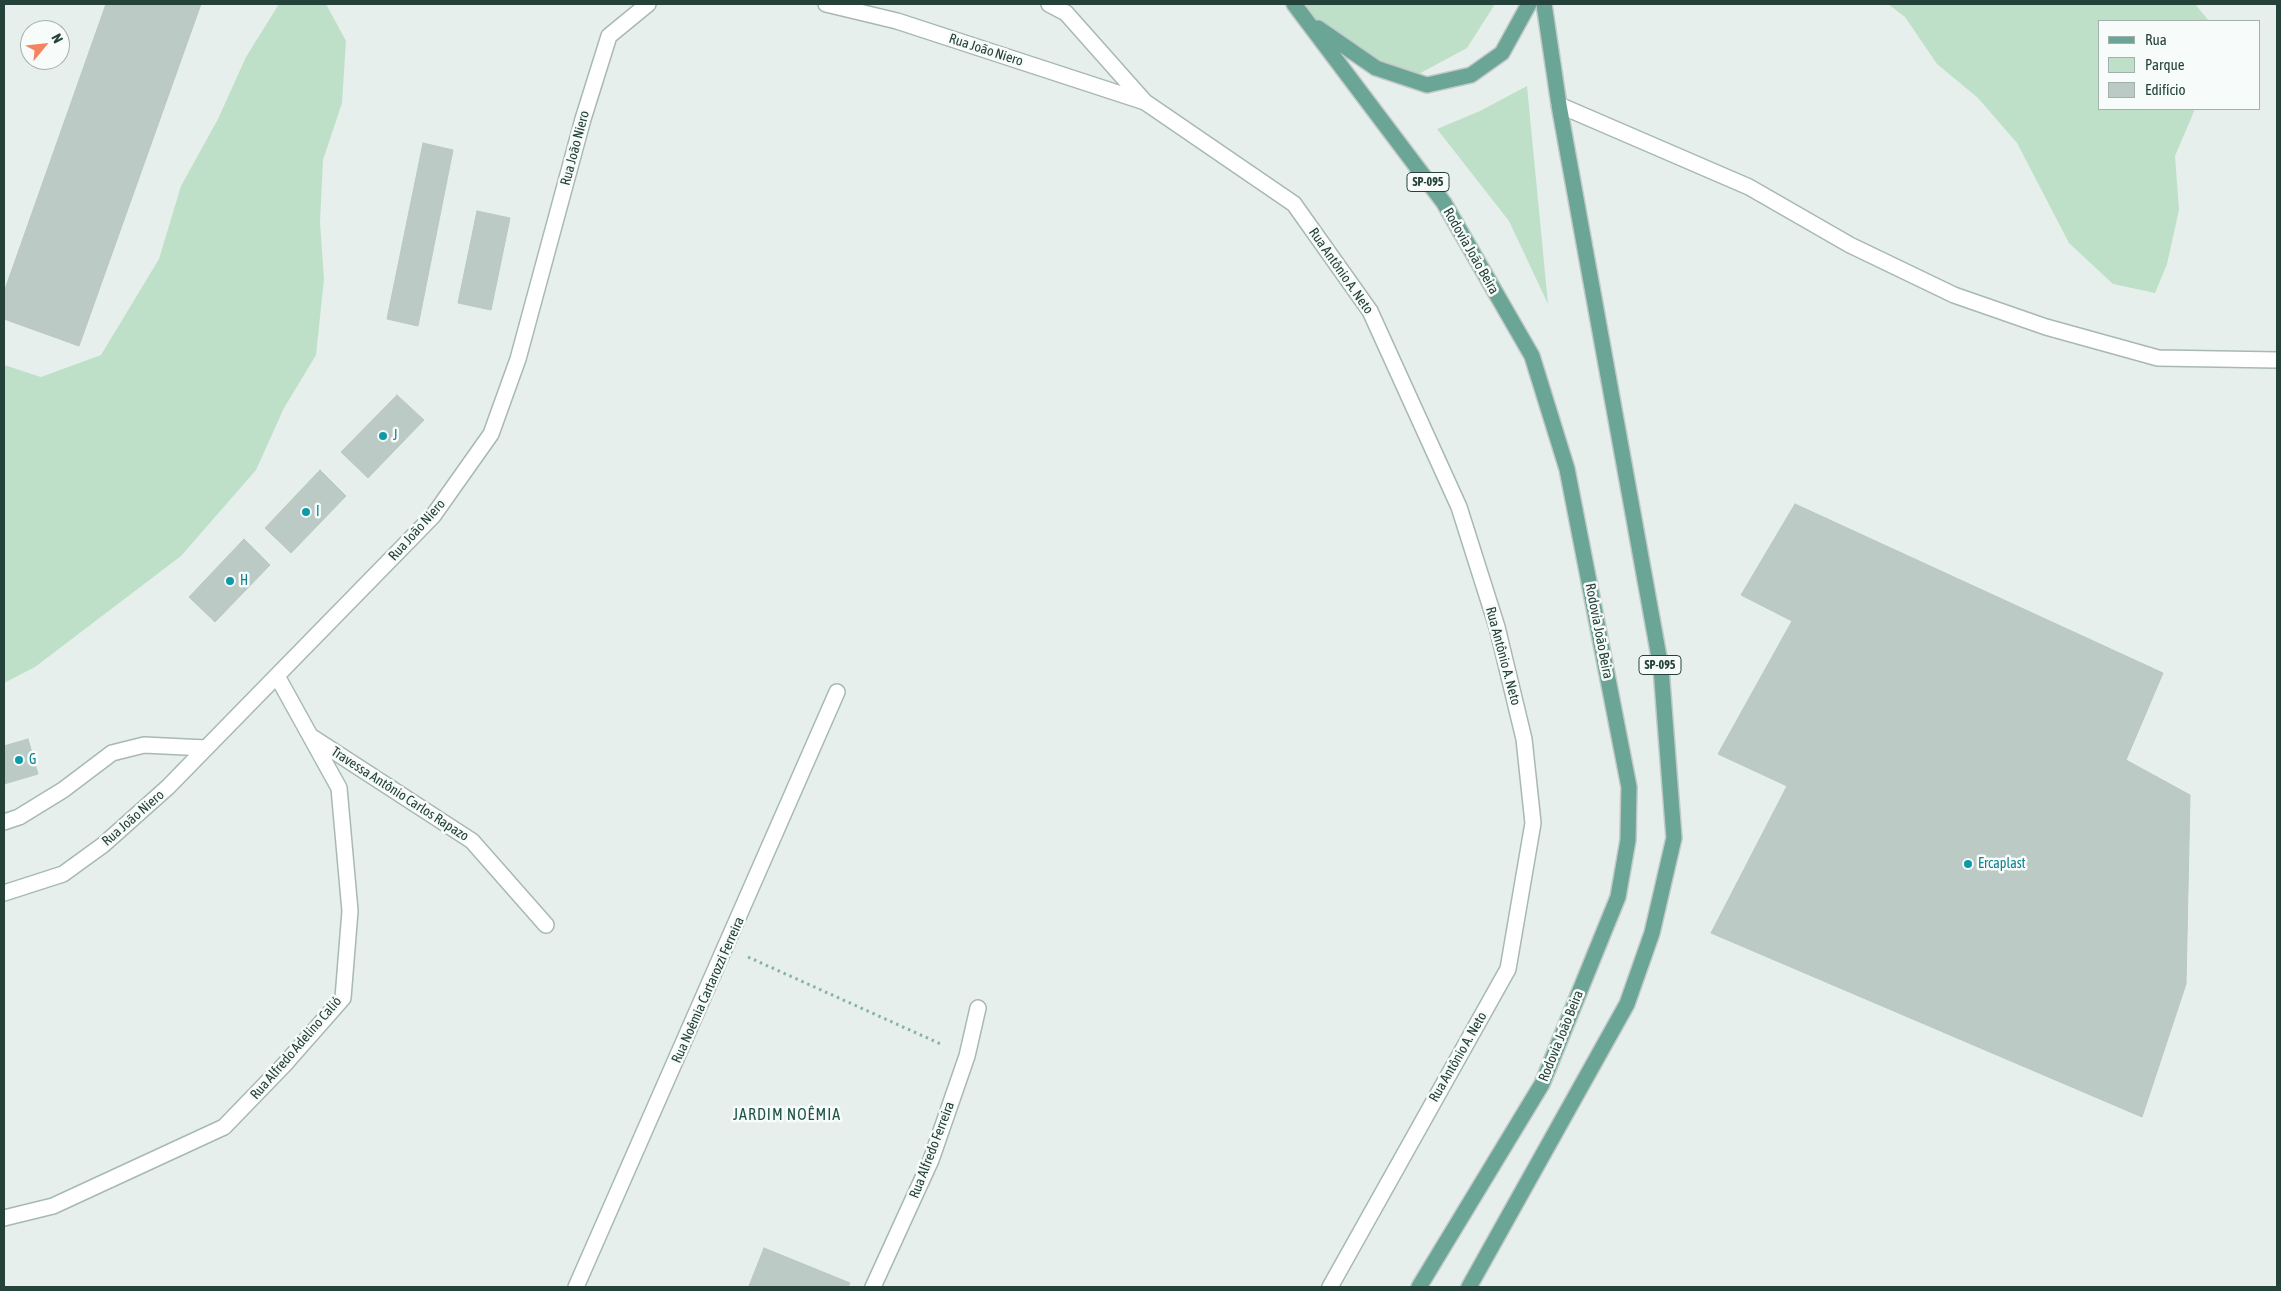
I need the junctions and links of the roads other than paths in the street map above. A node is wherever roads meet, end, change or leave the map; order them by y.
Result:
1 (648, 4) edge
2 (826, 4) edge
3 (1049, 4) edge
4 (1294, 4) edge
5 (1529, 4) edge
6 (1544, 4) edge
7 (1306, 20) junction
8 (1145, 102) junction
9 (1559, 105) junction
10 (2277, 360) edge
11 (276, 676) junction
12 (837, 692) dead end
13 (309, 735) junction
14 (206, 748) junction
15 (4, 822) edge
16 (4, 893) edge
17 (546, 925) dead end
18 (978, 1008) dead end
19 (4, 1218) edge
20 (576, 1287) edge
21 (873, 1287) edge
22 (1330, 1287) edge
23 (1419, 1287) edge
24 (1469, 1287) edge

1 - 11 street, Rua João Niero
2 - 8 street, Rua João Niero
3 - 8 street
4 - 7 main road, Rodovia João Beira / SP-095
5 - 7 main road
6 - 9 main road, SP-095
7 - 23 main road, Rodovia João Beira / SP-095
8 - 22 street, Rua Antônio A. Neto
9 - 10 street
9 - 24 main road, SP-095
11 - 13 street, Rua Alfredo Adelino Calió
11 - 14 street, Rua João Niero
12 - 20 street, Rua Noêmia Cartarozzi Ferreira
13 - 17 street, Travessa Antônio Carlos Rapazo
13 - 19 street, Rua Alfredo Adelino Calió
14 - 15 street
14 - 16 street, Rua João Niero
18 - 21 street, Rua Alfredo Ferreira

